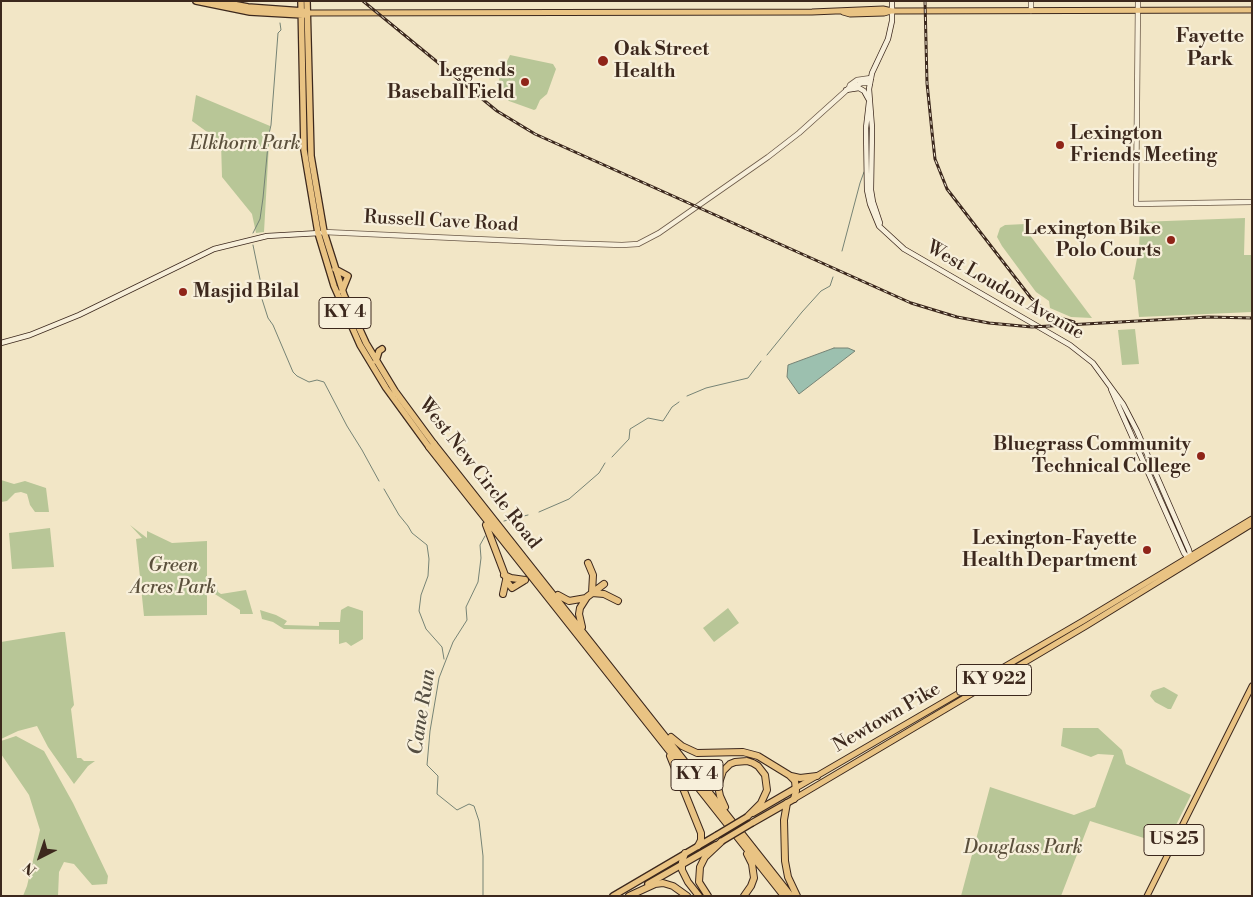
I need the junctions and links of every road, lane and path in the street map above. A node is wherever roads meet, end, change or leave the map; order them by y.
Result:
1 (196, 1) edge
2 (216, 1) edge
3 (300, 1) edge
4 (307, 1) edge
5 (892, 1) edge
6 (1031, 1) edge
7 (1138, 1) edge
8 (1138, 10) junction
9 (1252, 10) edge
10 (892, 11) junction
11 (1031, 11) junction
12 (303, 13) junction
13 (870, 81) junction
14 (847, 89) junction
15 (869, 101) junction
16 (1252, 202) edge
17 (321, 233) junction
18 (334, 268) junction
19 (342, 291) junction
20 (1, 343) edge
21 (369, 348) junction
22 (376, 360) junction
23 (432, 446) junction
24 (479, 510) junction
25 (1252, 519) edge
26 (1252, 524) edge
27 (1189, 556) junction
28 (1191, 562) junction
29 (588, 563) dead end
30 (505, 577) junction
31 (604, 584) dead end
32 (540, 587) junction
33 (551, 590) junction
34 (504, 594) dead end
35 (590, 595) junction
36 (574, 601) junction
37 (618, 601) dead end
38 (580, 608) junction
39 (586, 634) junction
40 (1018, 662) junction
41 (988, 676) junction
42 (991, 682) junction
43 (1252, 686) edge
44 (662, 730) junction
45 (668, 750) junction
46 (789, 775) junction
47 (817, 776) junction
48 (796, 788) junction
49 (794, 798) junction
50 (786, 803) junction
51 (747, 817) junction
52 (731, 820) junction
53 (736, 836) junction
54 (722, 841) junction
55 (698, 846) junction
56 (685, 853) junction
57 (682, 865) junction
58 (612, 896) edge
59 (629, 896) edge
60 (687, 896) edge
61 (699, 896) edge
62 (708, 896) edge
63 (744, 896) edge
64 (784, 896) edge
65 (791, 896) edge
66 (797, 896) edge
67 (1147, 896) edge

1 - 12 highway
2 - 12 highway
3 - 12 highway, West New Circle Road / KY 4
4 - 12 highway, West New Circle Road / KY 4
5 - 10 main road, West Loudon Avenue
6 - 11 main road
7 - 8 main road
8 - 9 main road
8 - 11 main road
8 - 16 main road
10 - 11 main road
10 - 12 main road
10 - 13 main road, West Loudon Avenue
12 - 17 highway, West New Circle Road / KY 4
13 - 14 main road, Russell Cave Road
13 - 15 main road, West Loudon Avenue
14 - 15 main road
14 - 17 main road, Russell Cave Road
15 - 27 main road, West Loudon Avenue
17 - 18 highway, West New Circle Road / KY 4
17 - 20 main road, Russell Cave Road
17 - 23 highway, West New Circle Road / KY 4
18 - 19 highway, West New Circle Road / KY 4
18 - 19 highway
19 - 21 highway, West New Circle Road / KY 4
21 - 22 highway, West New Circle Road / KY 4
21 - 22 highway
22 - 23 highway, West New Circle Road / KY 4
23 - 24 highway, West New Circle Road / KY 4
23 - 33 highway, West New Circle Road / KY 4
24 - 30 highway
24 - 32 highway, West New Circle Road / KY 4
25 - 27 main road, Newtown Pike / KY 922
26 - 28 main road, Newtown Pike / KY 922
27 - 28 main road, West Loudon Avenue
27 - 40 main road, Newtown Pike / KY 922
28 - 40 main road, Newtown Pike / KY 922
29 - 35 highway
30 - 32 highway
30 - 34 highway
31 - 35 highway
32 - 45 highway, West New Circle Road / KY 4
33 - 36 highway
33 - 39 highway, West New Circle Road / KY 4
35 - 36 highway
35 - 37 highway
35 - 38 highway
36 - 38 highway
38 - 39 highway
39 - 44 highway, West New Circle Road / KY 4
40 - 41 main road, Newtown Pike / KY 922
40 - 42 main road, Newtown Pike / KY 922
41 - 42 main road
41 - 47 main road, Newtown Pike / KY 922
42 - 49 main road, Newtown Pike / KY 922
43 - 67 main road, US 25
44 - 46 highway
44 - 52 highway, West New Circle Road / KY 4
45 - 53 highway, West New Circle Road / KY 4
45 - 55 highway
46 - 47 highway
46 - 48 highway
47 - 48 main road, Newtown Pike / KY 922
48 - 49 highway
48 - 51 highway, Newtown Pike / KY 922
49 - 50 highway, Newtown Pike / KY 922
50 - 54 highway, Newtown Pike / KY 922, bridge
50 - 66 highway
51 - 52 highway
51 - 55 highway, Newtown Pike / KY 922, bridge
52 - 65 highway, West New Circle Road / KY 4
53 - 63 highway
53 - 64 highway, West New Circle Road / KY 4
54 - 57 highway, Newtown Pike / KY 922
54 - 62 highway
55 - 56 highway, Newtown Pike / KY 922
56 - 57 highway
56 - 58 highway, Newtown Pike / KY 922
57 - 59 highway, Newtown Pike / KY 922
57 - 61 highway
59 - 60 highway

